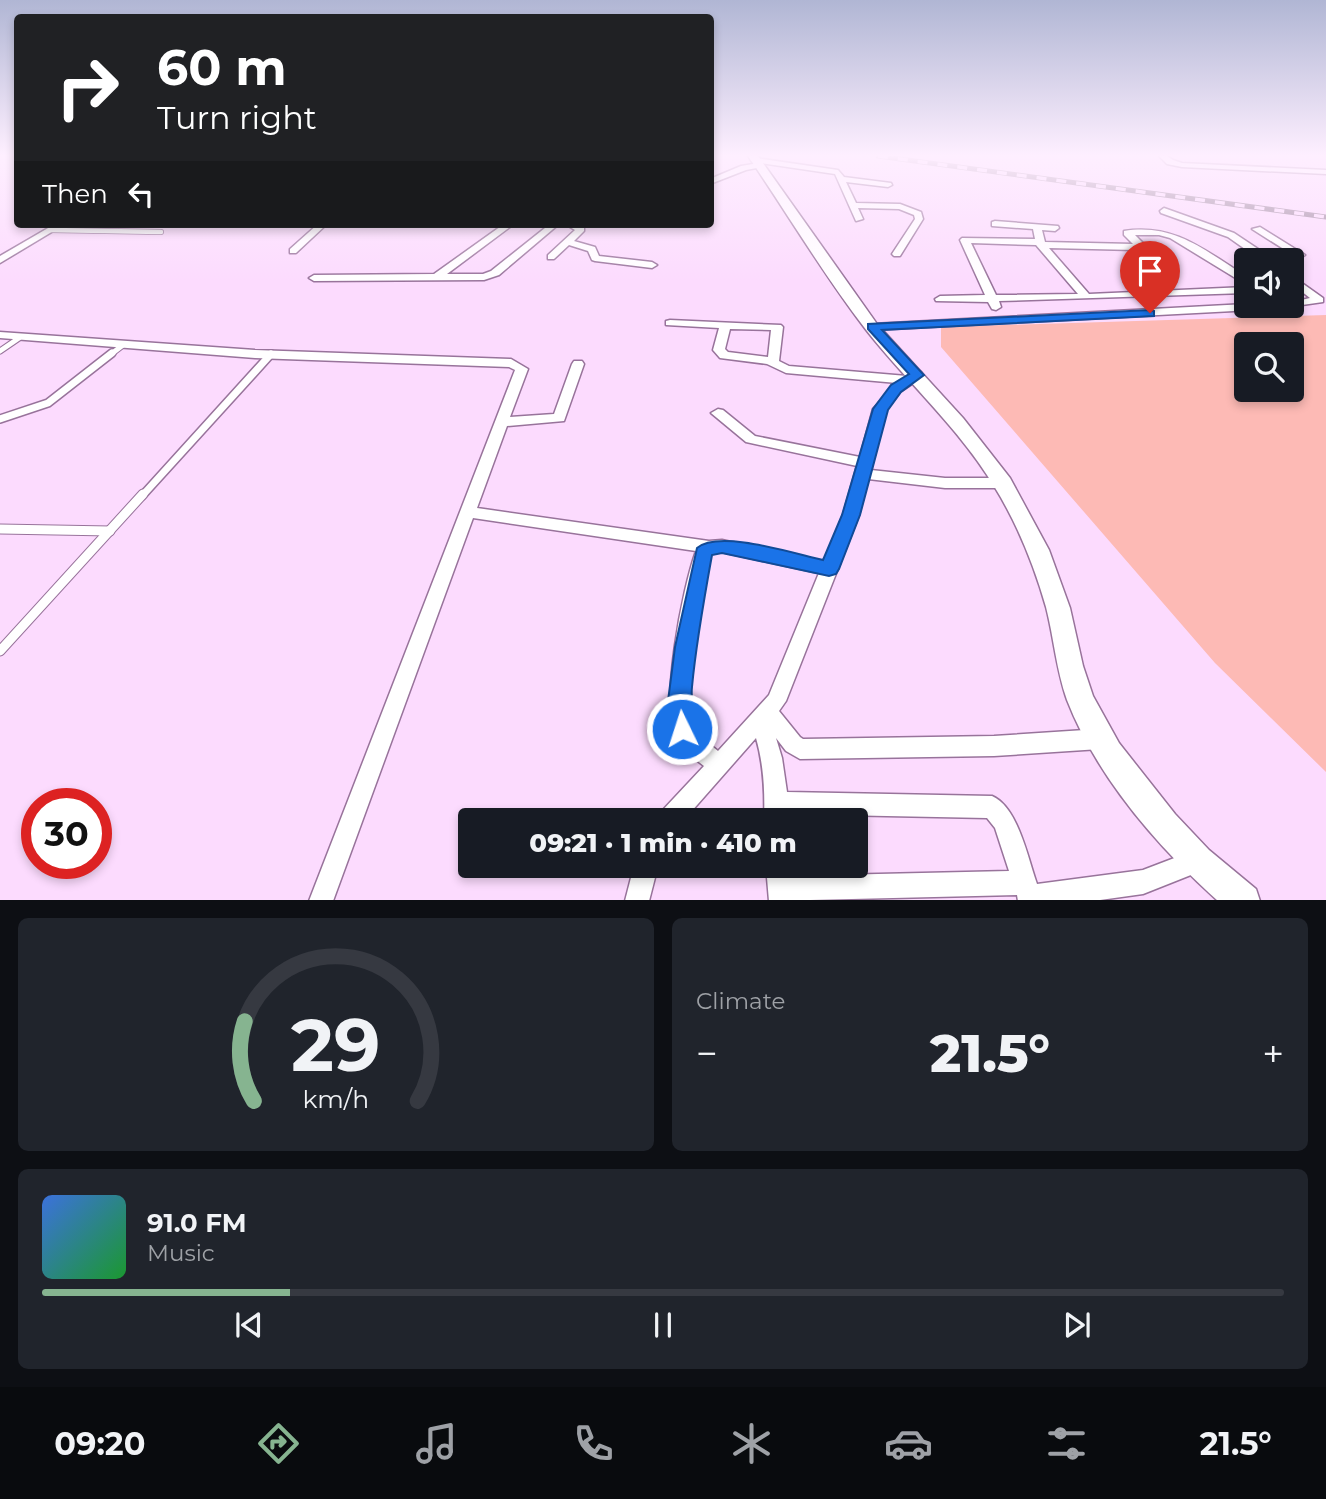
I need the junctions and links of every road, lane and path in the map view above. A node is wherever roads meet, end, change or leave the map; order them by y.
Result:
1 (782, 198) edge
2 (850, 198) edge
3 (853, 205) junction
4 (1164, 211) dead end
5 (859, 219) dead end
6 (995, 224) dead end
7 (1037, 227) junction
8 (54, 228) edge
9 (319, 228) edge
10 (504, 228) edge
11 (550, 228) edge
12 (579, 228) edge
13 (1055, 228) dead end
14 (1257, 229) dead end
15 (51, 230) junction
16 (161, 232) dead end
17 (568, 242) junction
18 (1041, 243) junction
19 (1250, 248) edge
20 (1288, 248) edge
21 (293, 251) dead end
22 (897, 254) dead end
23 (551, 257) dead end
24 (1, 259) edge
25 (652, 265) dead end
26 (1234, 273) edge
27 (314, 278) dead end
28 (434, 279) junction
29 (1304, 288) edge
30 (1234, 291) edge
31 (1086, 297) junction
32 (940, 299) dead end
33 (992, 300) junction
34 (1322, 301) edge
35 (1304, 304) edge
36 (1234, 308) edge
37 (865, 317) junction
38 (1004, 319) junction
39 (670, 323) dead end
40 (726, 324) junction
41 (0, 335) edge
42 (19, 338) junction
43 (123, 345) junction
44 (0, 351) edge
45 (271, 354) junction
46 (773, 363) junction
47 (578, 364) dead end
48 (913, 377) junction
49 (718, 413) dead end
50 (0, 419) edge
51 (504, 422) junction
52 (865, 468) junction
53 (1003, 483) junction
54 (467, 512) junction
55 (0, 529) edge
56 (110, 531) junction
57 (709, 547) junction
58 (829, 569) junction
59 (0, 651) edge
60 (764, 715) junction
61 (1100, 739) junction
62 (718, 764) junction
63 (679, 808) edge
64 (775, 808) edge
65 (868, 809) edge
66 (1198, 861) junction
67 (643, 878) edge
68 (780, 885) edge
69 (1028, 893) edge
70 (321, 900) edge
71 (637, 900) edge
72 (1243, 900) edge

1 - 37 street
2 - 3 street
3 - 5 street
3 - 22 street
4 - 19 street
6 - 7 street
7 - 13 street
7 - 18 street
8 - 15 street
9 - 21 street
10 - 28 street
11 - 28 street
12 - 17 street
14 - 20 street
15 - 16 lane
15 - 24 street
17 - 23 street
17 - 25 street
18 - 26 street
18 - 31 street
18 - 33 street
27 - 28 street
29 - 34 street
30 - 31 street
31 - 33 street
32 - 33 street
33 - 38 street
34 - 35 street
36 - 38 street
37 - 38 street
37 - 48 street
39 - 40 street
40 - 46 street
40 - 46 street
41 - 42 street
42 - 43 street
42 - 44 lane
43 - 45 street
43 - 50 lane
45 - 51 street
45 - 56 lane
46 - 48 street
47 - 51 street
48 - 52 street
48 - 53 street
49 - 52 street
51 - 54 street
52 - 53 street
52 - 58 street
53 - 61 street
54 - 57 street
54 - 70 street
55 - 56 lane
56 - 59 lane
57 - 58 street
57 - 62 street
58 - 60 street
60 - 61 street
60 - 62 street
60 - 64 street
61 - 66 street
62 - 63 street
65 - 69 street
66 - 69 street
66 - 72 street
67 - 71 street
68 - 69 street

